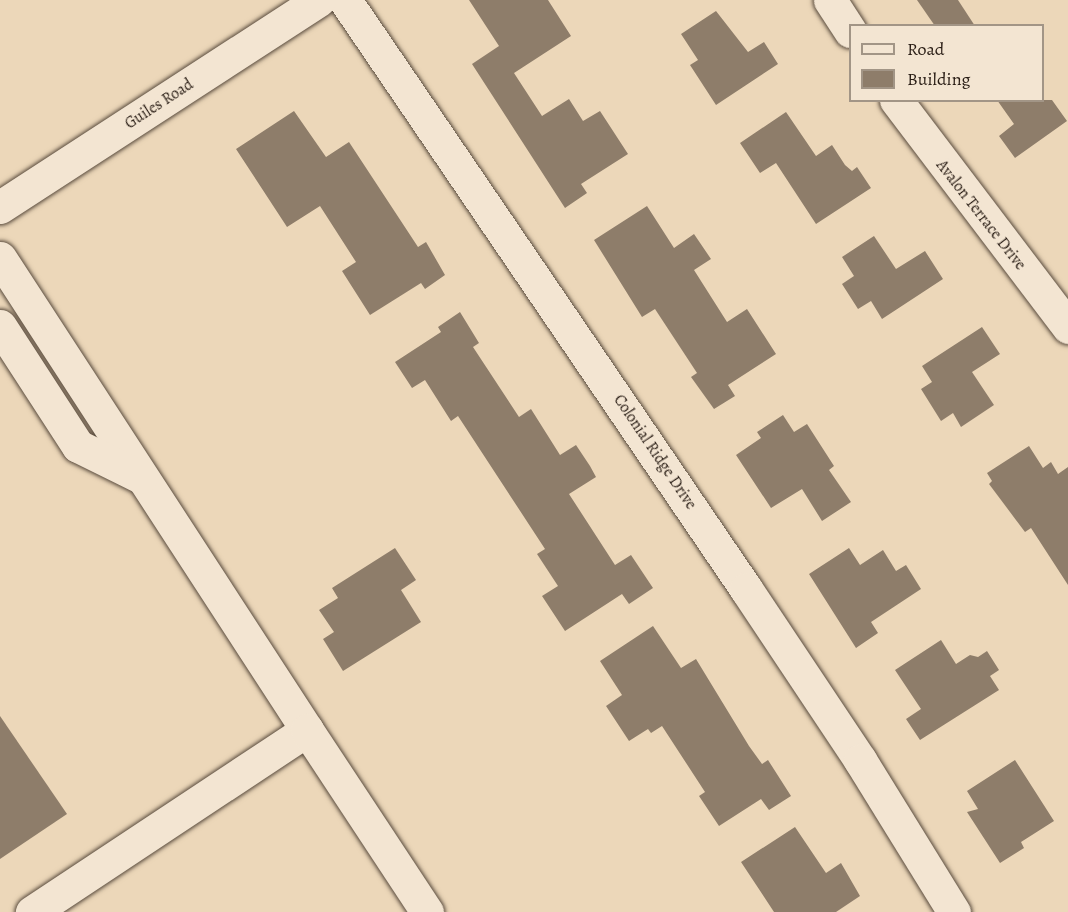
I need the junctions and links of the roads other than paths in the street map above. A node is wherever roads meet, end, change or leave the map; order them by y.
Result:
1 (319, 0) edge
2 (345, 0) edge
3 (830, 0) edge
4 (849, 29) edge
5 (898, 102) edge
6 (0, 207) edge
7 (0, 258) edge
8 (0, 326) edge
9 (1068, 327) edge
10 (76, 375) junction
11 (46, 396) junction
12 (143, 478) junction
13 (307, 730) junction
14 (32, 912) edge
15 (427, 912) edge
16 (954, 912) edge

1 - 6 street, Guiles Road
2 - 16 street, Colonial Ridge Drive
3 - 4 street
5 - 9 street, Avalon Terrace Drive
7 - 10 street
8 - 11 street
10 - 11 street
10 - 12 street
11 - 12 street
12 - 13 street
13 - 14 street
13 - 15 street

